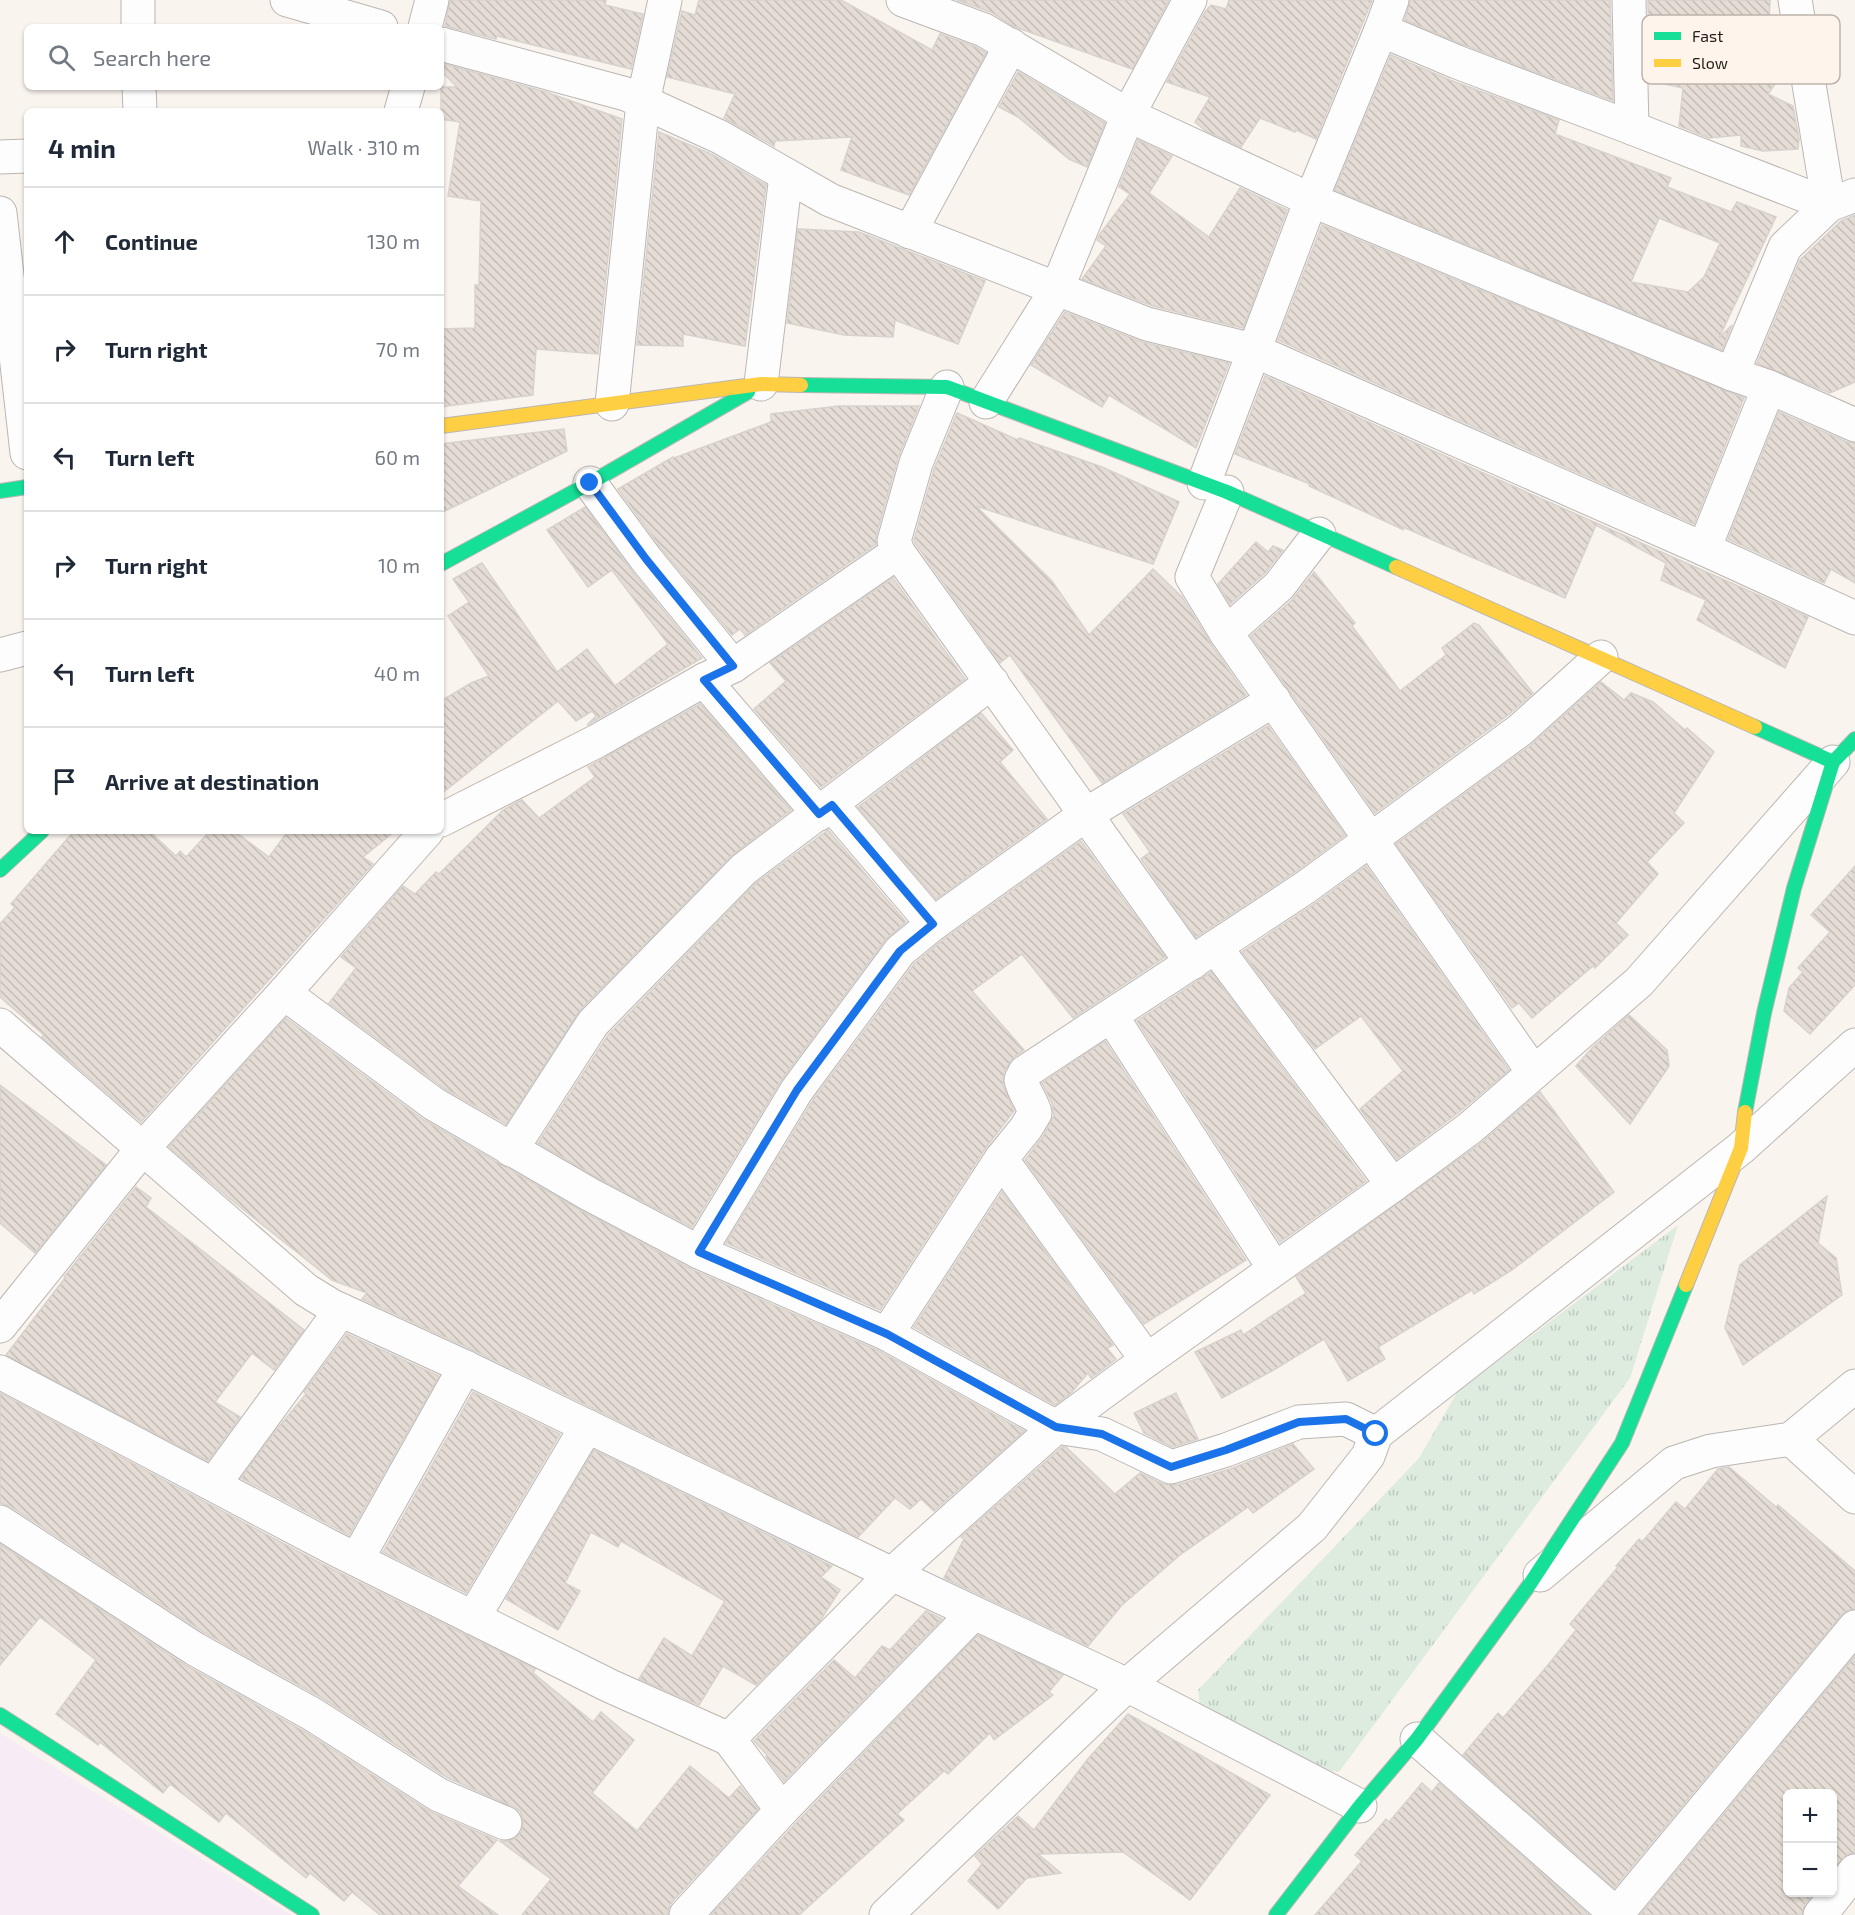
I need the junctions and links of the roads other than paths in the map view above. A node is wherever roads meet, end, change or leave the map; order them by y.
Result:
1 (138, 0) edge
2 (287, 0) edge
3 (432, 0) edge
4 (665, 0) edge
5 (903, 0) edge
6 (1190, 0) edge
7 (1392, 0) edge
8 (1629, 0) edge
9 (1795, 0) edge
10 (1799, 15) edge
11 (138, 24) edge
12 (371, 24) edge
13 (426, 24) edge
14 (1381, 30) junction
15 (444, 45) edge
16 (1011, 45) junction
17 (1815, 84) edge
18 (140, 90) edge
19 (407, 90) edge
20 (643, 102) junction
21 (140, 108) edge
22 (402, 108) edge
23 (1128, 115) junction
24 (1632, 128) junction
25 (24, 156) edge
26 (0, 157) edge
27 (786, 175) junction
28 (1311, 200) junction
29 (1842, 200) edge
30 (0, 213) edge
31 (910, 231) junction
32 (1057, 289) junction
33 (1253, 350) junction
34 (1732, 374) junction
35 (761, 384) junction
36 (946, 387) junction
37 (1769, 387) junction
38 (986, 402) junction
39 (612, 404) junction
40 (1855, 425) edge
41 (24, 426) edge
42 (444, 426) edge
43 (590, 483) junction
44 (24, 487) edge
45 (1215, 488) junction
46 (0, 491) edge
47 (1318, 534) junction
48 (1704, 549) junction
49 (898, 552) junction
50 (444, 562) edge
51 (1855, 618) edge
52 (1226, 633) junction
53 (24, 649) edge
54 (0, 655) edge
55 (1601, 657) junction
56 (733, 666) junction
57 (704, 680) junction
58 (992, 682) junction
59 (1274, 700) junction
60 (1844, 751) edge
61 (825, 809) junction
62 (1085, 815) junction
63 (444, 818) edge
64 (39, 834) edge
65 (423, 834) edge
66 (1372, 839) junction
67 (0, 870) edge
68 (933, 924) junction
69 (1204, 956) junction
70 (284, 993) junction
71 (1112, 1017) junction
72 (0, 1025) edge
73 (1855, 1045) edge
74 (1534, 1073) junction
75 (143, 1148) junction
76 (1741, 1148) junction
77 (511, 1150) junction
78 (1001, 1160) junction
79 (1393, 1185) junction
80 (699, 1252) junction
81 (1274, 1268) junction
82 (340, 1310) junction
83 (0, 1326) edge
84 (887, 1334) junction
85 (1147, 1360) junction
86 (465, 1367) junction
87 (0, 1372) edge
88 (1855, 1386) edge
89 (587, 1426) junction
90 (1056, 1427) junction
91 (1376, 1434) junction
92 (1791, 1439) junction
93 (214, 1484) junction
94 (1855, 1497) edge
95 (0, 1522) edge
96 (357, 1559) junction
97 (892, 1574) junction
98 (1530, 1584) junction
99 (974, 1613) junction
100 (473, 1618) junction
101 (1855, 1627) edge
102 (1127, 1685) junction
103 (0, 1715) edge
104 (729, 1739) junction
105 (1417, 1739) junction
106 (1360, 1806) junction
107 (782, 1810) junction
108 (505, 1823) dead end
109 (1855, 1871) edge
110 (312, 1915) edge
111 (686, 1915) edge
112 (886, 1915) edge
113 (1276, 1915) edge
114 (1616, 1915) edge
115 (1820, 1915) edge

1 - 11 street
2 - 12 street
3 - 13 street
4 - 20 street
5 - 16 street
6 - 23 street
7 - 14 street
8 - 24 street
9 - 10 street
14 - 24 street
14 - 28 street
15 - 20 street
16 - 23 street
16 - 31 street
17 - 29 street
18 - 21 street
19 - 22 street
20 - 27 street
20 - 39 street
23 - 28 street
23 - 32 street
24 - 29 street
25 - 26 street
27 - 31 street
27 - 35 street
28 - 33 street
28 - 34 street
29 - 34 street
30 - 41 street
31 - 32 street
32 - 33 street
32 - 38 street
33 - 45 street
33 - 48 street
34 - 37 street
35 - 36 street
35 - 39 street
35 - 43 street
36 - 38 street
36 - 49 street
37 - 40 street
37 - 48 street
38 - 45 street
39 - 42 street
43 - 50 street
43 - 56 street
44 - 46 street
45 - 47 street
45 - 52 street
47 - 52 street
47 - 55 street
48 - 51 street
49 - 56 street
49 - 58 street
52 - 59 street
53 - 54 street
55 - 60 street
55 - 66 street
56 - 57 street
57 - 61 street
57 - 63 street
58 - 61 street
58 - 62 street
59 - 62 street
59 - 66 street
60 - 74 street
60 - 76 street
61 - 68 street
61 - 77 street
62 - 68 street
62 - 69 street
64 - 67 street
65 - 70 street
66 - 69 street
66 - 74 street
68 - 80 street
69 - 71 street
69 - 79 street
70 - 75 street
70 - 77 street
71 - 78 street
71 - 81 street
72 - 75 street
73 - 76 street
74 - 79 street
75 - 82 street
75 - 83 street
76 - 91 street
76 - 98 street
77 - 80 street
78 - 84 street
78 - 85 street
79 - 81 street
80 - 84 street
81 - 85 street
82 - 86 street
82 - 93 street
84 - 90 street
85 - 90 street
86 - 89 street
86 - 96 street
87 - 93 street
88 - 92 street
89 - 97 street
89 - 100 street
90 - 91 street
90 - 97 street
91 - 102 street
92 - 94 street
92 - 98 street
93 - 96 street
95 - 108 street
96 - 100 street
97 - 99 street
97 - 104 street
98 - 105 street
99 - 102 street
99 - 107 street
100 - 104 street
101 - 114 street
102 - 106 street
102 - 112 street
103 - 110 street
104 - 107 street
105 - 106 street
105 - 114 street
106 - 113 street
107 - 111 street
109 - 115 street

